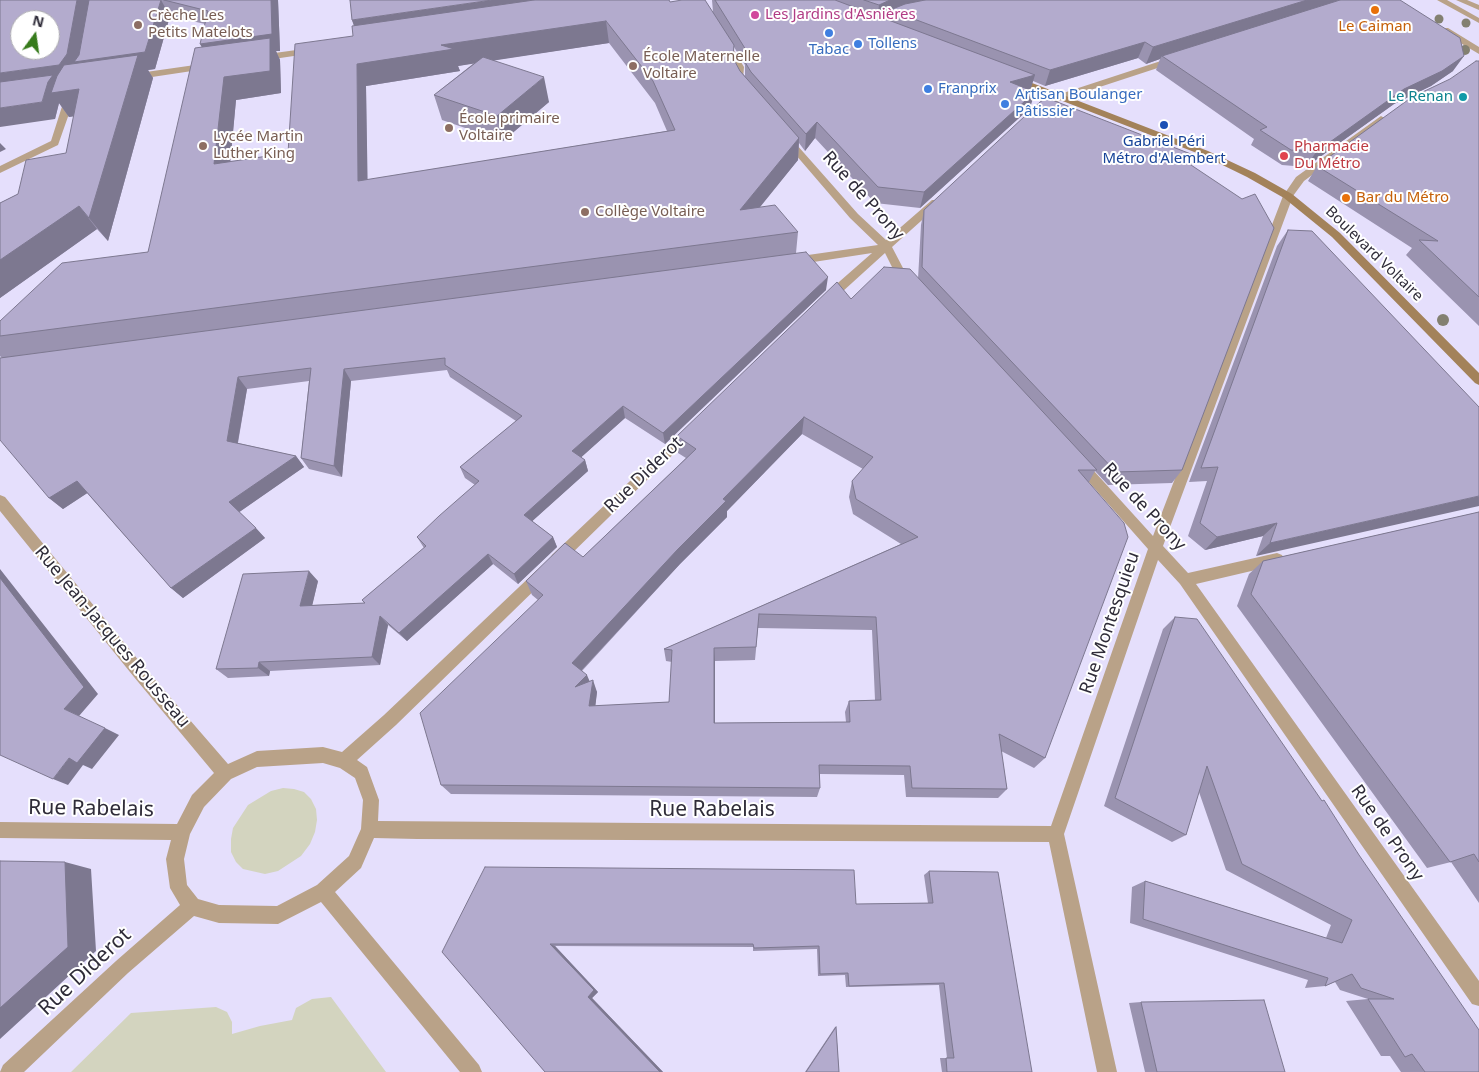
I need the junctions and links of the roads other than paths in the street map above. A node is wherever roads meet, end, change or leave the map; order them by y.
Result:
1 (1441, 0) edge
2 (1460, 0) edge
3 (1479, 8) edge
4 (1479, 21) edge
5 (1436, 24) edge
6 (720, 35) edge
7 (316, 50) edge
8 (1479, 51) edge
9 (1185, 57) edge
10 (249, 60) edge
11 (220, 64) edge
12 (1004, 75) edge
13 (126, 78) edge
14 (71, 86) edge
15 (751, 97) edge
16 (1060, 97) junction
17 (1390, 113) edge
18 (1024, 120) edge
19 (777, 127) edge
20 (0, 170) edge
21 (944, 194) edge
22 (1288, 196) junction
23 (887, 247) junction
24 (778, 263) edge
25 (920, 292) edge
26 (816, 309) edge
27 (1479, 380) edge
28 (702, 419) edge
29 (1068, 452) edge
30 (0, 501) edge
31 (1156, 547) junction
32 (1290, 556) edge
33 (1185, 580) junction
34 (344, 761) junction
35 (225, 773) junction
36 (369, 829) junction
37 (0, 830) edge
38 (182, 832) junction
39 (1056, 834) junction
40 (323, 891) junction
41 (192, 906) junction
42 (1479, 996) edge
43 (10, 1072) edge
44 (472, 1072) edge
45 (1106, 1072) edge

1 - 4 street
2 - 3 street
5 - 8 street
6 - 15 street
7 - 10 street
9 - 16 street
11 - 13 street
12 - 16 main road, Boulevard Voltaire
14 - 20 street
16 - 18 street
16 - 22 main road, Boulevard Voltaire
17 - 22 street, Rue Montesquieu
19 - 23 street, Rue de Prony
21 - 23 street
22 - 27 main road, Boulevard Voltaire
22 - 31 street, Rue Montesquieu
23 - 24 street
23 - 25 street, Rue de Prony
23 - 26 street
28 - 34 street, Rue Diderot
29 - 31 street, Rue de Prony
30 - 35 street, Rue Jean-Jacques Rousseau
31 - 33 street, Rue de Prony
31 - 39 street, Rue Montesquieu
32 - 33 street
33 - 42 street, Rue de Prony
34 - 35 street
34 - 36 street
35 - 38 street
36 - 39 street, Rue Rabelais
36 - 40 street
37 - 38 street, Rue Rabelais
38 - 41 street
39 - 45 street
40 - 41 street
40 - 44 street
41 - 43 street, Rue Diderot

